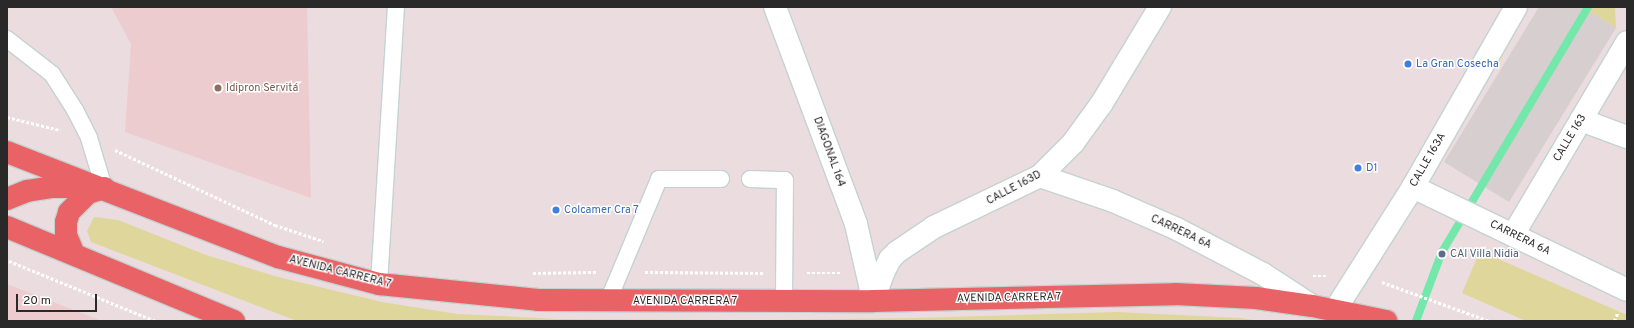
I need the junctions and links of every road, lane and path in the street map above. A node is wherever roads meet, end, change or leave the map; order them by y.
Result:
1 (396, 7) edge
2 (775, 7) edge
3 (1160, 7) edge
4 (1516, 7) edge
5 (7, 39) edge
6 (1627, 42) edge
7 (1581, 120) junction
8 (1627, 137) edge
9 (7, 152) edge
10 (1040, 176) junction
11 (721, 179) dead end
12 (750, 179) dead end
13 (1413, 187) junction
14 (104, 188) junction
15 (7, 199) edge
16 (7, 227) edge
17 (1513, 235) junction
18 (74, 254) junction
19 (9, 260) dead end
20 (1356, 278) junction
21 (379, 284) junction
22 (1627, 290) edge
23 (608, 301) junction
24 (873, 301) junction
25 (784, 302) junction
26 (1312, 306) junction
27 (1336, 310) junction
28 (155, 321) edge
29 (234, 321) edge
30 (1386, 321) edge
31 (1489, 321) edge

1 - 21 lane
2 - 24 street, DIAGONAL 164
3 - 10 street, CALLE 163D
4 - 13 street, CALLE 163A
5 - 14 lane
6 - 7 street, CALLE 163
7 - 8 street
7 - 17 street, CALLE 163
9 - 14 main road, AVENIDA CARRERA 7
10 - 24 street, CALLE 163D
10 - 26 street, CARRERA 6A
11 - 23 lane
12 - 25 lane
13 - 17 street, CARRERA 6A
13 - 20 street, CALLE 163A
14 - 15 main road
14 - 18 main road
14 - 21 main road, AVENIDA CARRERA 7
16 - 18 main road
17 - 22 street, CARRERA 6A
18 - 29 main road
19 - 28 path
20 - 27 street, CALLE 163A
20 - 31 path
21 - 23 main road, AVENIDA CARRERA 7
23 - 25 main road, AVENIDA CARRERA 7
24 - 25 main road, AVENIDA CARRERA 7
24 - 26 main road, AVENIDA CARRERA 7
26 - 27 main road, AVENIDA CARRERA 7
27 - 30 main road, AVENIDA CARRERA 7

